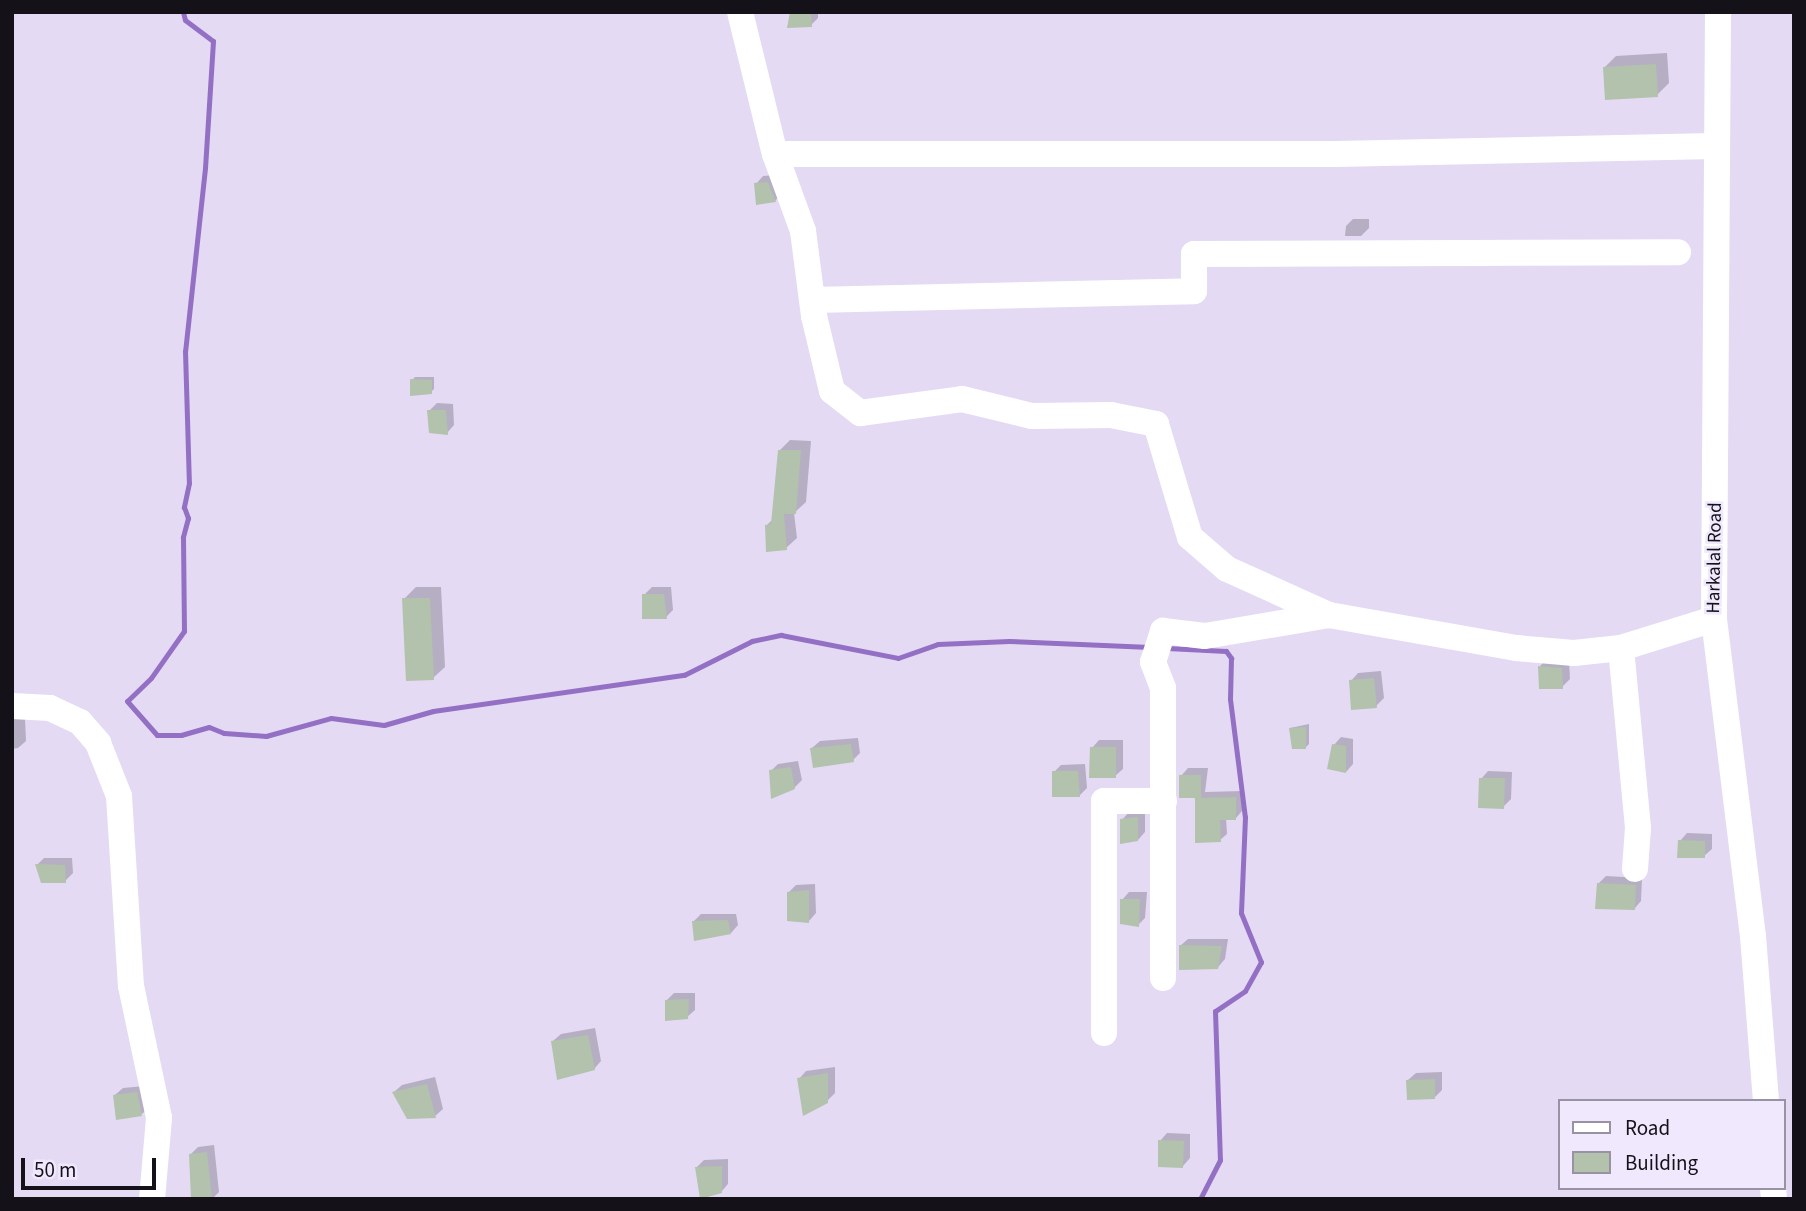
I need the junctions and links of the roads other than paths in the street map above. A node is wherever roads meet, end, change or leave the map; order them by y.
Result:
1 (740, 12) edge
2 (1718, 12) edge
3 (1714, 146) junction
4 (775, 154) junction
5 (1678, 251) dead end
6 (811, 300) junction
7 (1329, 615) junction
8 (1714, 620) junction
9 (1621, 648) junction
10 (12, 706) edge
11 (1164, 801) junction
12 (1635, 869) dead end
13 (1163, 978) dead end
14 (1104, 1033) dead end
15 (1766, 1099) edge
16 (152, 1199) edge

1 - 4 street
2 - 3 street, Harkalal Road
3 - 4 street
3 - 8 street, Harkalal Road
4 - 6 street
5 - 6 street
6 - 7 street
7 - 9 street
7 - 11 street
8 - 9 street
8 - 15 street, Harkalal Road
9 - 12 street
10 - 16 street
11 - 13 street
11 - 14 street

